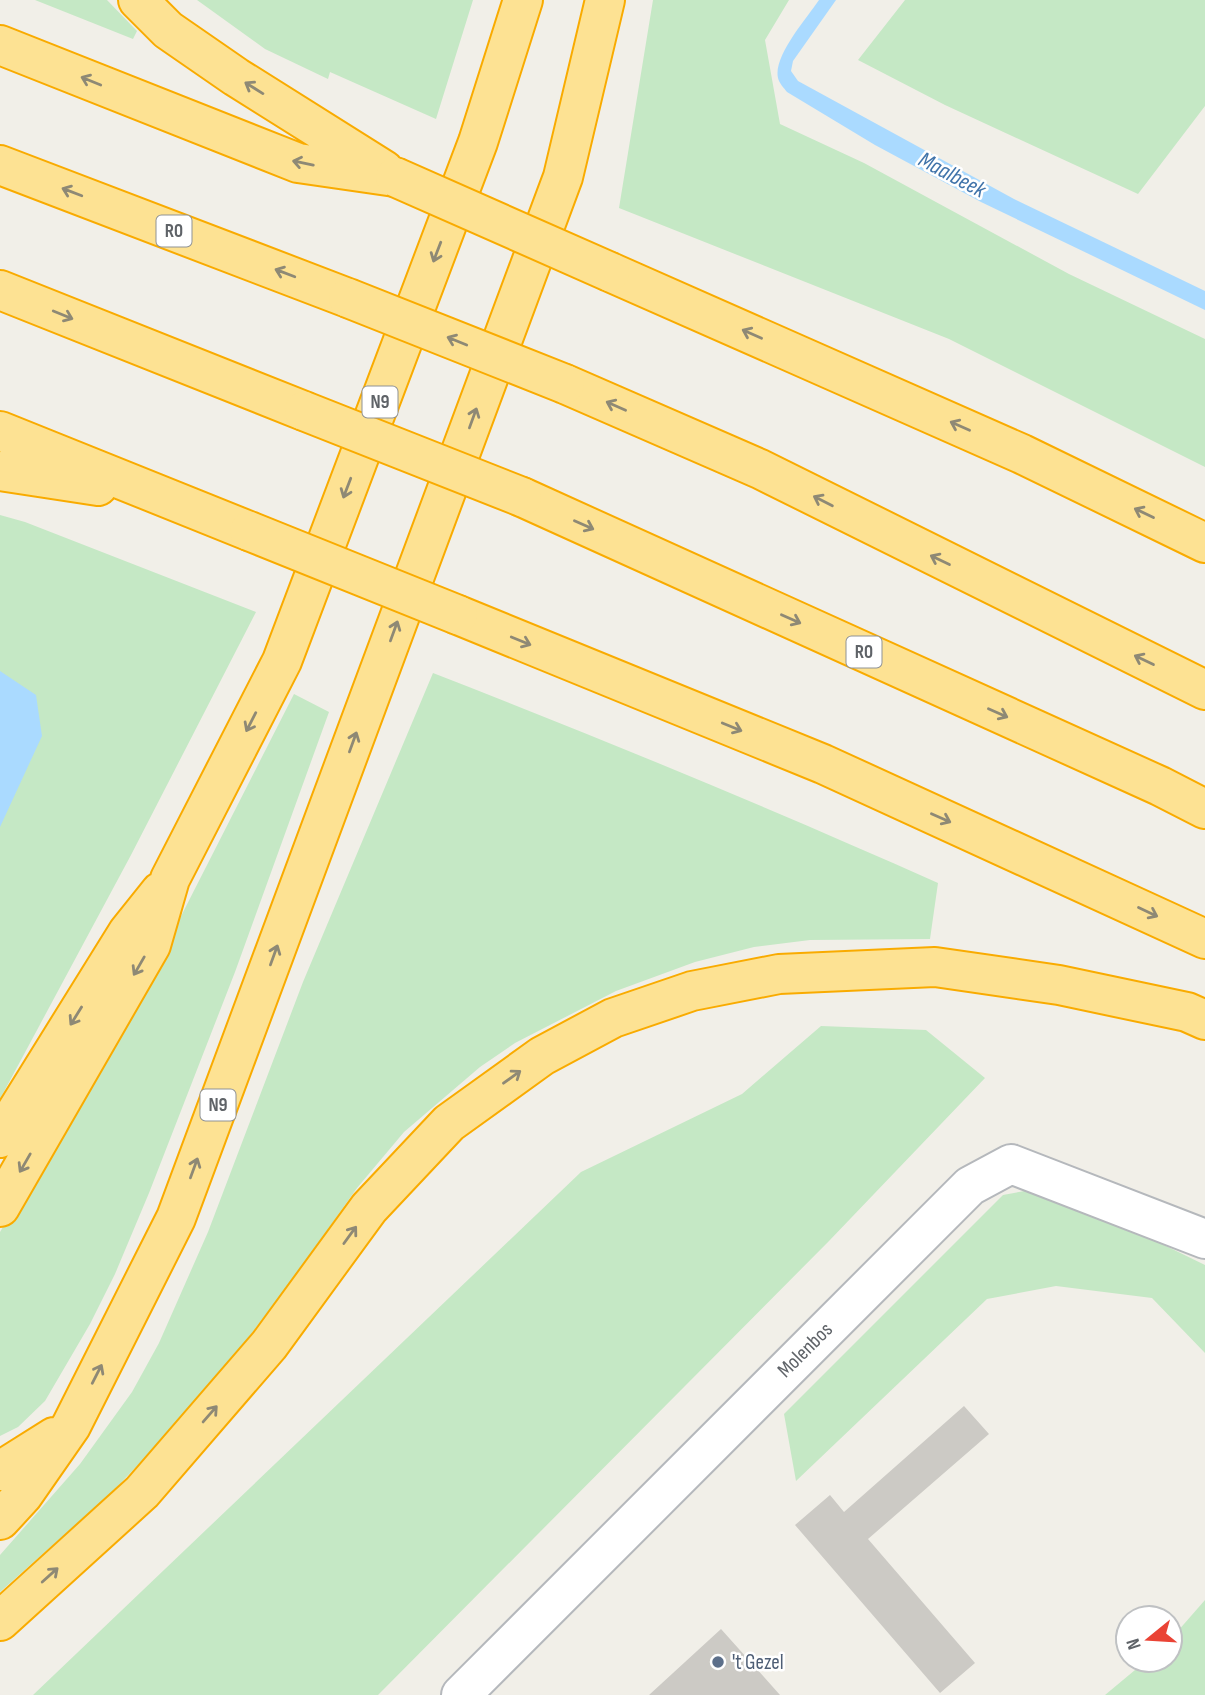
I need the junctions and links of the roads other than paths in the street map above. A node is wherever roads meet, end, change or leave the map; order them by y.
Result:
1 (138, 0) edge
2 (523, 0) edge
3 (605, 0) edge
4 (0, 45) edge
5 (0, 165) edge
6 (395, 177) junction
7 (0, 290) edge
8 (0, 431) edge
9 (0, 471) edge
10 (166, 496) junction
11 (1205, 543) edge
12 (1205, 690) edge
13 (1205, 809) edge
14 (170, 879) junction
15 (1205, 939) edge
16 (1205, 1020) edge
17 (0, 1138) edge
18 (0, 1207) edge
19 (1205, 1239) edge
20 (71, 1426) junction
21 (0, 1471) edge
22 (0, 1520) edge
23 (0, 1621) edge
24 (461, 1695) edge

6 -> 1 highway
2 -> 14 highway, N9
20 -> 3 highway, N9
6 -> 4 highway
12 -> 5 highway, R0, bridge
11 -> 6 highway, bridge
7 -> 13 highway, R0, bridge
8 - 10 highway
9 - 10 highway
10 -> 15 highway, bridge
14 -> 17 highway
14 -> 18 highway, N9
23 -> 16 highway
19 - 24 street, Molenbos
20 - 21 highway
20 - 22 highway, N9

